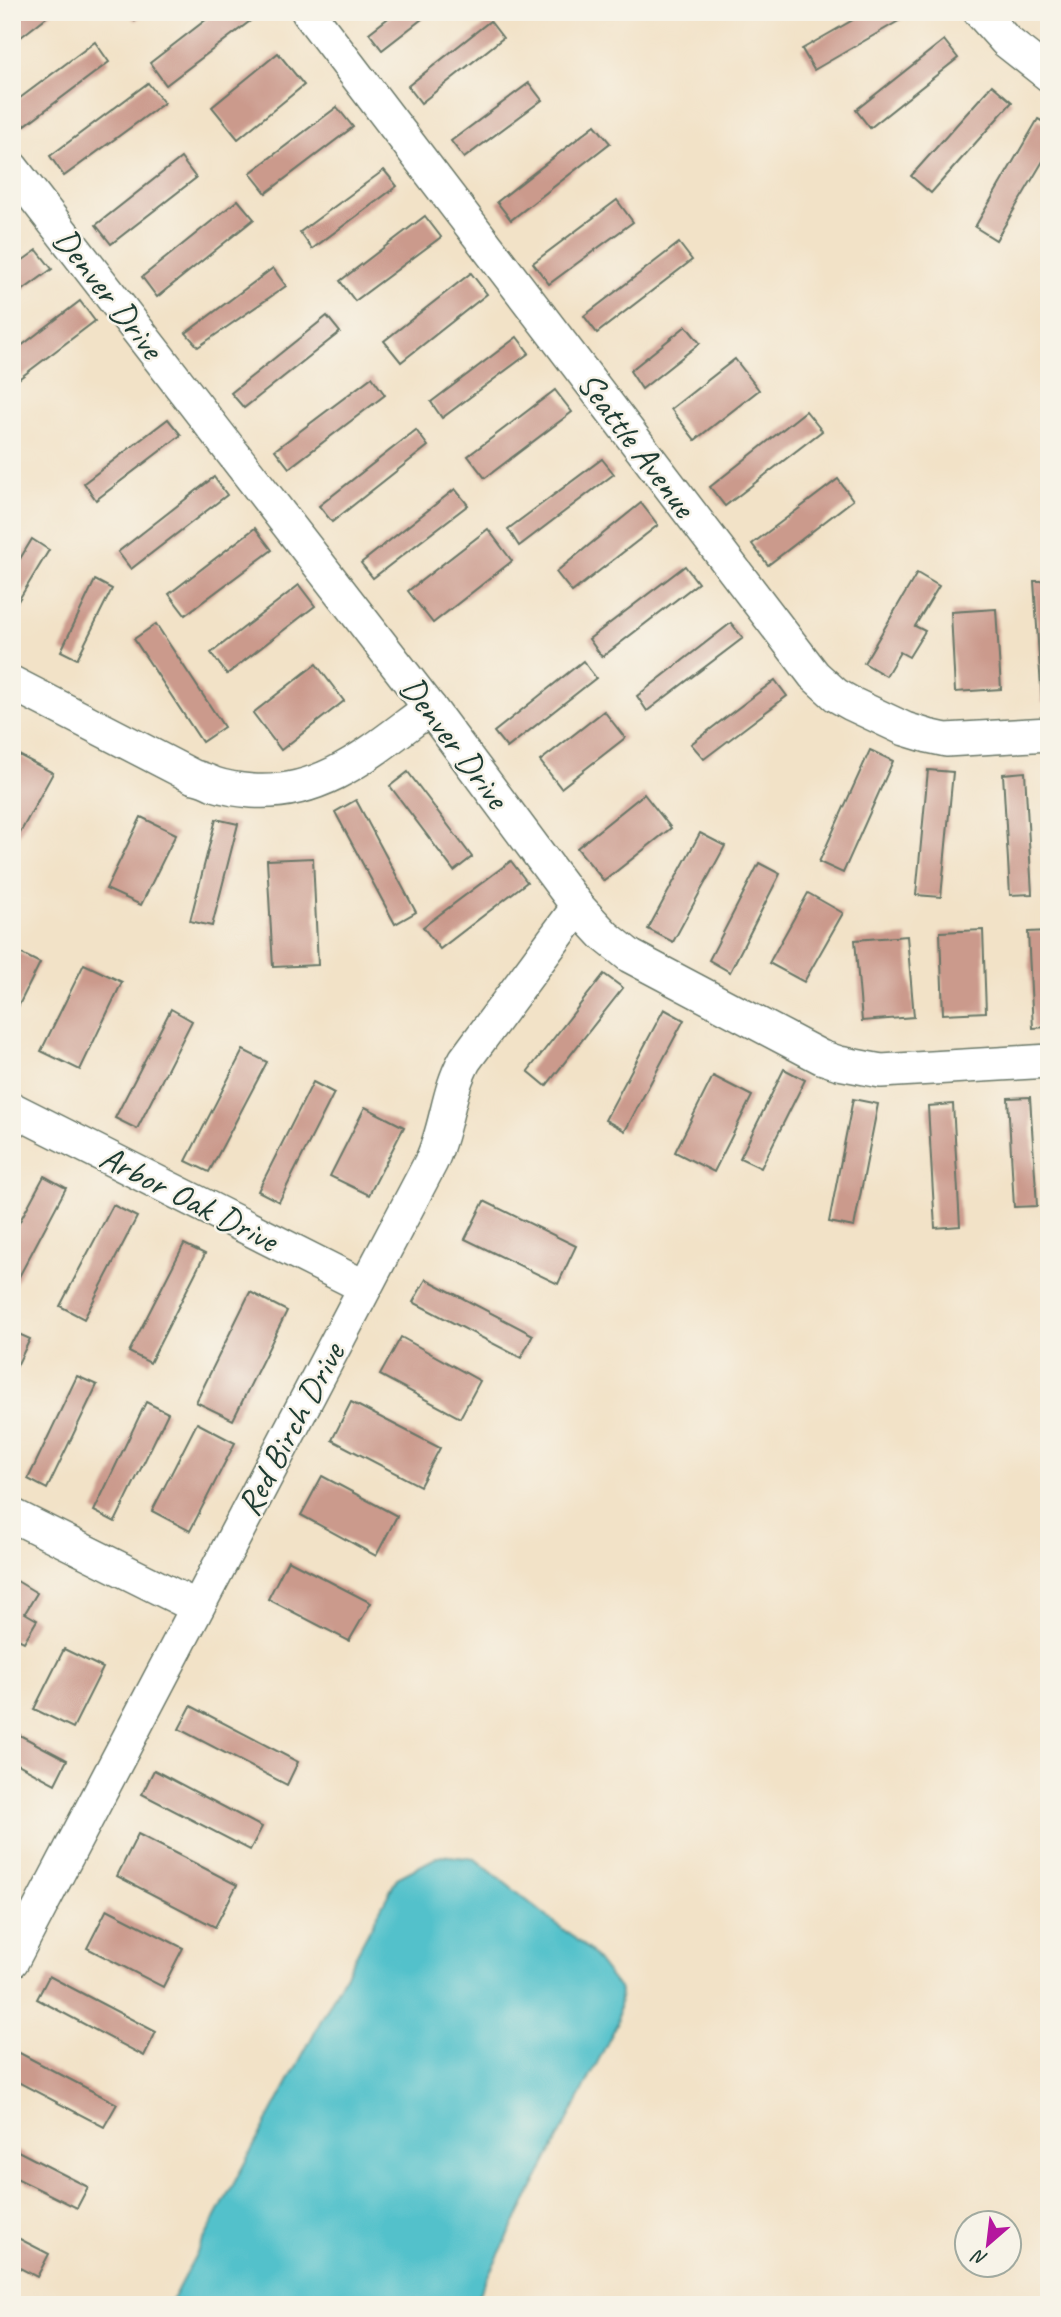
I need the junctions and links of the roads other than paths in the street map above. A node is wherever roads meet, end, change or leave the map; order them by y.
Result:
1 (308, 12) edge
2 (980, 12) edge
3 (1049, 75) edge
4 (12, 168) edge
5 (12, 683) edge
6 (430, 708) junction
7 (1049, 734) edge
8 (578, 907) junction
9 (1049, 1061) edge
10 (12, 1109) edge
11 (365, 1287) junction
12 (12, 1515) edge
13 (197, 1607) junction
14 (12, 1961) edge

1 - 7 street, Seattle Avenue
2 - 3 street
4 - 6 street, Denver Drive
5 - 6 street
6 - 8 street, Denver Drive
8 - 9 street, Denver Drive
8 - 11 street, Red Birch Drive
10 - 11 street, Arbor Oak Drive
11 - 13 street, Red Birch Drive
12 - 13 street
13 - 14 street, Red Birch Drive

